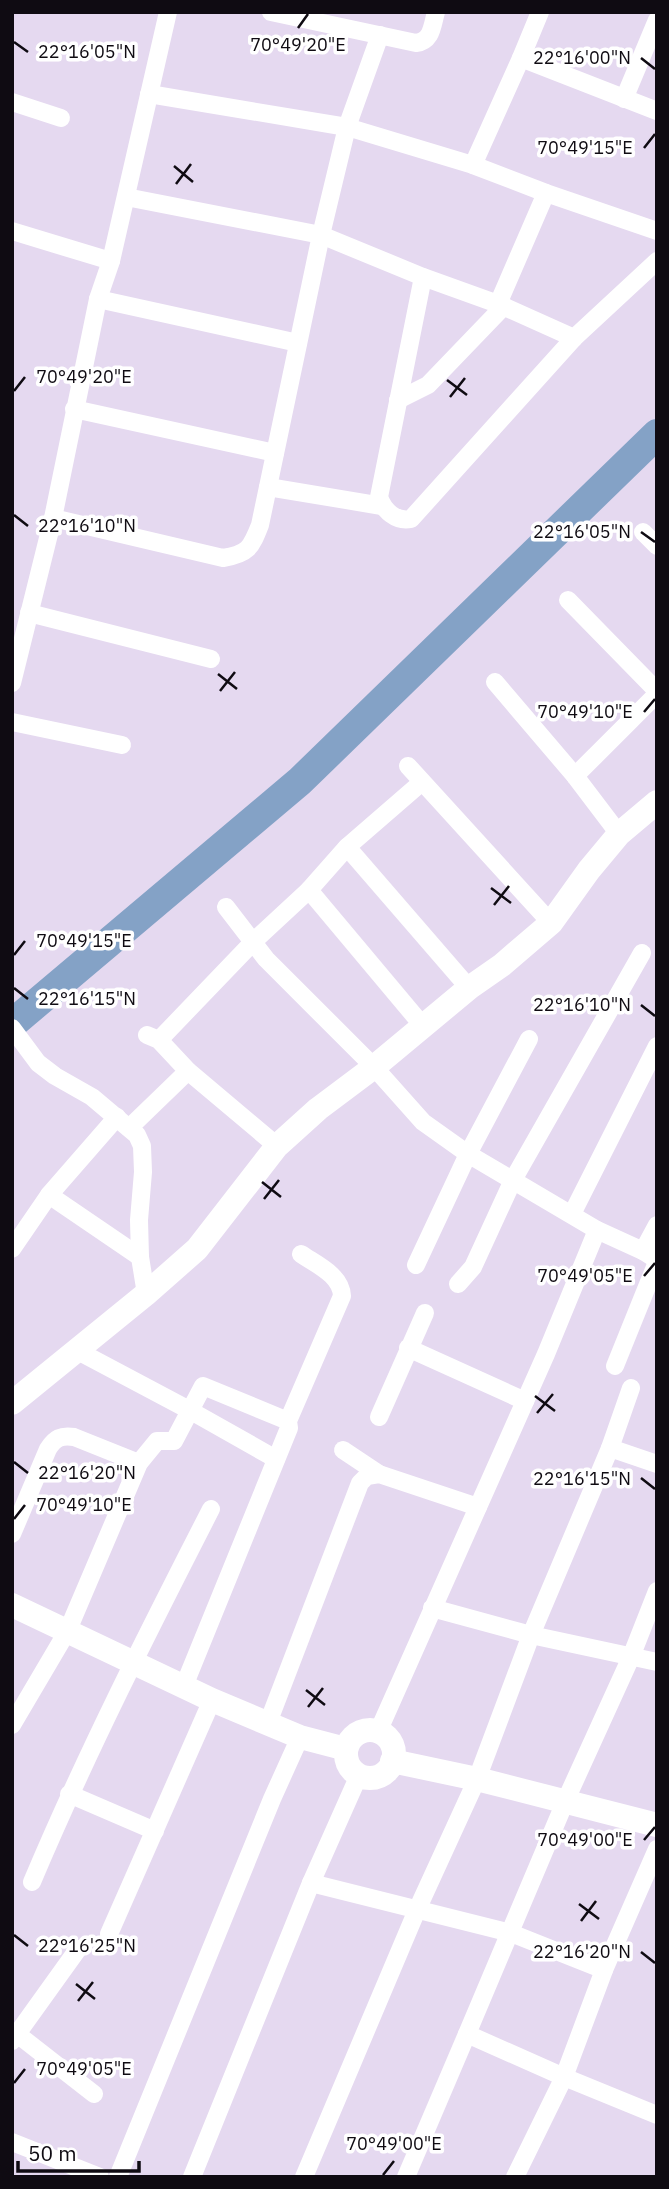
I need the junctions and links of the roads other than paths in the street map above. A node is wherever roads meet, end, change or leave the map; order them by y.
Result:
1 (169, 12) edge
2 (271, 12) edge
3 (436, 12) edge
4 (540, 12) edge
5 (326, 18) edge
6 (657, 20) edge
7 (380, 35) junction
8 (522, 58) junction
9 (149, 94) junction
10 (624, 99) junction
11 (12, 102) edge
12 (657, 111) edge
13 (61, 118) dead end
14 (347, 127) junction
15 (473, 165) junction
16 (546, 193) junction
17 (126, 197) junction
18 (12, 231) edge
19 (657, 231) edge
20 (321, 235) junction
21 (111, 261) junction
22 (657, 261) edge
23 (422, 277) junction
24 (98, 299) junction
25 (501, 305) junction
26 (574, 338) junction
27 (298, 343) junction
28 (398, 400) junction
29 (74, 409) junction
30 (275, 453) junction
31 (268, 487) junction
32 (382, 506) junction
33 (53, 518) junction
34 (643, 532) dead end
35 (657, 546) edge
36 (568, 600) dead end
37 (30, 613) junction
38 (211, 659) dead end
39 (495, 682) dead end
40 (12, 683) edge
41 (657, 692) edge
42 (12, 722) edge
43 (122, 745) dead end
44 (408, 766) dead end
45 (575, 776) junction
46 (422, 782) junction
47 (657, 802) edge
48 (619, 835) junction
49 (347, 847) junction
50 (309, 890) junction
51 (226, 907) dead end
52 (551, 923) junction
53 (254, 941) junction
54 (642, 953) dead end
55 (469, 988) junction
56 (424, 1026) junction
57 (16, 1033) edge
58 (529, 1039) dead end
59 (657, 1046) edge
60 (652, 1066) edge
61 (374, 1067) junction
62 (188, 1071) junction
63 (123, 1122) junction
64 (277, 1146) junction
65 (468, 1154) junction
66 (513, 1180) junction
67 (49, 1195) junction
68 (572, 1214) junction
69 (657, 1225) edge
70 (597, 1230) junction
71 (12, 1249) edge
72 (301, 1254) dead end
73 (140, 1257) junction
74 (652, 1258) edge
75 (416, 1265) dead end
76 (458, 1284) dead end
77 (146, 1294) junction
78 (425, 1313) dead end
79 (408, 1348) junction
80 (76, 1350) junction
81 (615, 1366) dead end
82 (631, 1388) dead end
83 (16, 1394) edge
84 (525, 1401) junction
85 (191, 1411) junction
86 (379, 1417) dead end
87 (288, 1421) junction
88 (610, 1448) junction
89 (344, 1450) dead end
90 (276, 1459) junction
91 (139, 1463) junction
92 (657, 1464) edge
93 (379, 1474) junction
94 (478, 1507) junction
95 (211, 1509) dead end
96 (12, 1534) edge
97 (657, 1591) edge
98 (12, 1605) edge
99 (432, 1608) junction
100 (68, 1630) junction
101 (531, 1635) junction
102 (631, 1657) junction
103 (132, 1661) junction
104 (657, 1662) edge
105 (184, 1686) junction
106 (212, 1700) junction
107 (268, 1723) junction
108 (12, 1726) edge
109 (378, 1732) junction
110 (300, 1737) junction
111 (346, 1749) junction
112 (392, 1761) junction
113 (359, 1775) junction
114 (477, 1779) junction
115 (69, 1794) junction
116 (565, 1802) junction
117 (657, 1825) edge
118 (155, 1831) junction
119 (657, 1849) edge
120 (32, 1882) dead end
121 (311, 1883) junction
122 (416, 1910) junction
123 (511, 1933) junction
124 (109, 1934) dead end
125 (78, 1949) dead end
126 (604, 1970) junction
127 (467, 2034) junction
128 (15, 2038) edge
129 (564, 2077) junction
130 (94, 2094) dead end
131 (657, 2115) edge
132 (12, 2142) edge
133 (100, 2177) edge
134 (118, 2177) edge
135 (192, 2177) edge
136 (304, 2177) edge
137 (406, 2177) edge
138 (515, 2177) edge

1 - 9 street
2 - 5 street
3 - 7 street
4 - 8 street
5 - 7 street
6 - 10 street
7 - 14 street
8 - 10 street
8 - 15 street
9 - 14 street
9 - 17 street
10 - 12 street
11 - 13 street
14 - 15 street
14 - 20 street
15 - 16 street
16 - 19 street
16 - 25 street
17 - 20 street
17 - 21 street
18 - 21 street
20 - 23 street
20 - 27 street
21 - 24 street
22 - 26 street
23 - 25 street
23 - 28 street
24 - 27 street
24 - 29 street
25 - 26 street
25 - 28 street
26 - 32 street
27 - 30 street
28 - 32 street
29 - 30 street
29 - 33 street
30 - 31 street
31 - 32 street
31 - 33 street
33 - 37 street
34 - 35 street
36 - 41 street
37 - 38 street
37 - 40 street
39 - 45 street
41 - 45 street
42 - 43 street
44 - 46 street
45 - 48 street
46 - 49 street
46 - 52 street
47 - 48 street
48 - 52 street
49 - 50 street
49 - 55 street
50 - 53 street
50 - 56 street
51 - 53 street
52 - 55 street
53 - 61 street
53 - 62 street
54 - 66 street
55 - 56 street
56 - 61 street
57 - 63 street
58 - 65 street
59 - 60 street
60 - 68 street
61 - 64 street
61 - 65 street
62 - 63 street
62 - 64 street
63 - 67 street
63 - 73 street
64 - 77 street
65 - 66 street
65 - 75 street
66 - 68 street
66 - 76 street
67 - 71 street
67 - 73 street
68 - 70 street
69 - 74 street
70 - 74 street
70 - 84 street
72 - 87 street
73 - 77 street
74 - 81 street
77 - 80 street
78 - 79 street
79 - 84 street
79 - 86 street
80 - 83 street
80 - 85 street
82 - 88 street
84 - 94 street
85 - 87 street
85 - 90 street
85 - 91 street
87 - 90 street
88 - 92 street
88 - 101 street
89 - 93 street
90 - 105 street
91 - 96 street
91 - 100 street
93 - 94 street
93 - 107 street
94 - 99 street
95 - 103 street
97 - 102 street
98 - 100 street
99 - 101 street
99 - 109 street
100 - 103 street
100 - 108 street
101 - 102 street
101 - 114 street
102 - 104 street
102 - 116 street
103 - 105 street
103 - 115 street
105 - 106 street
106 - 107 street
106 - 118 street
107 - 110 street
109 - 111 street
109 - 112 street
110 - 111 street
110 - 134 street
111 - 113 street
112 - 113 street
112 - 114 street
113 - 121 street
114 - 116 street
114 - 122 street
115 - 118 street
115 - 120 street
116 - 117 street
116 - 123 street
118 - 124 street
119 - 126 street
121 - 122 street
121 - 135 street
122 - 123 street
122 - 136 street
123 - 126 street
123 - 127 street
125 - 128 street
126 - 129 street
127 - 129 street
127 - 137 street
128 - 130 street
129 - 131 street
129 - 138 street
132 - 133 street

